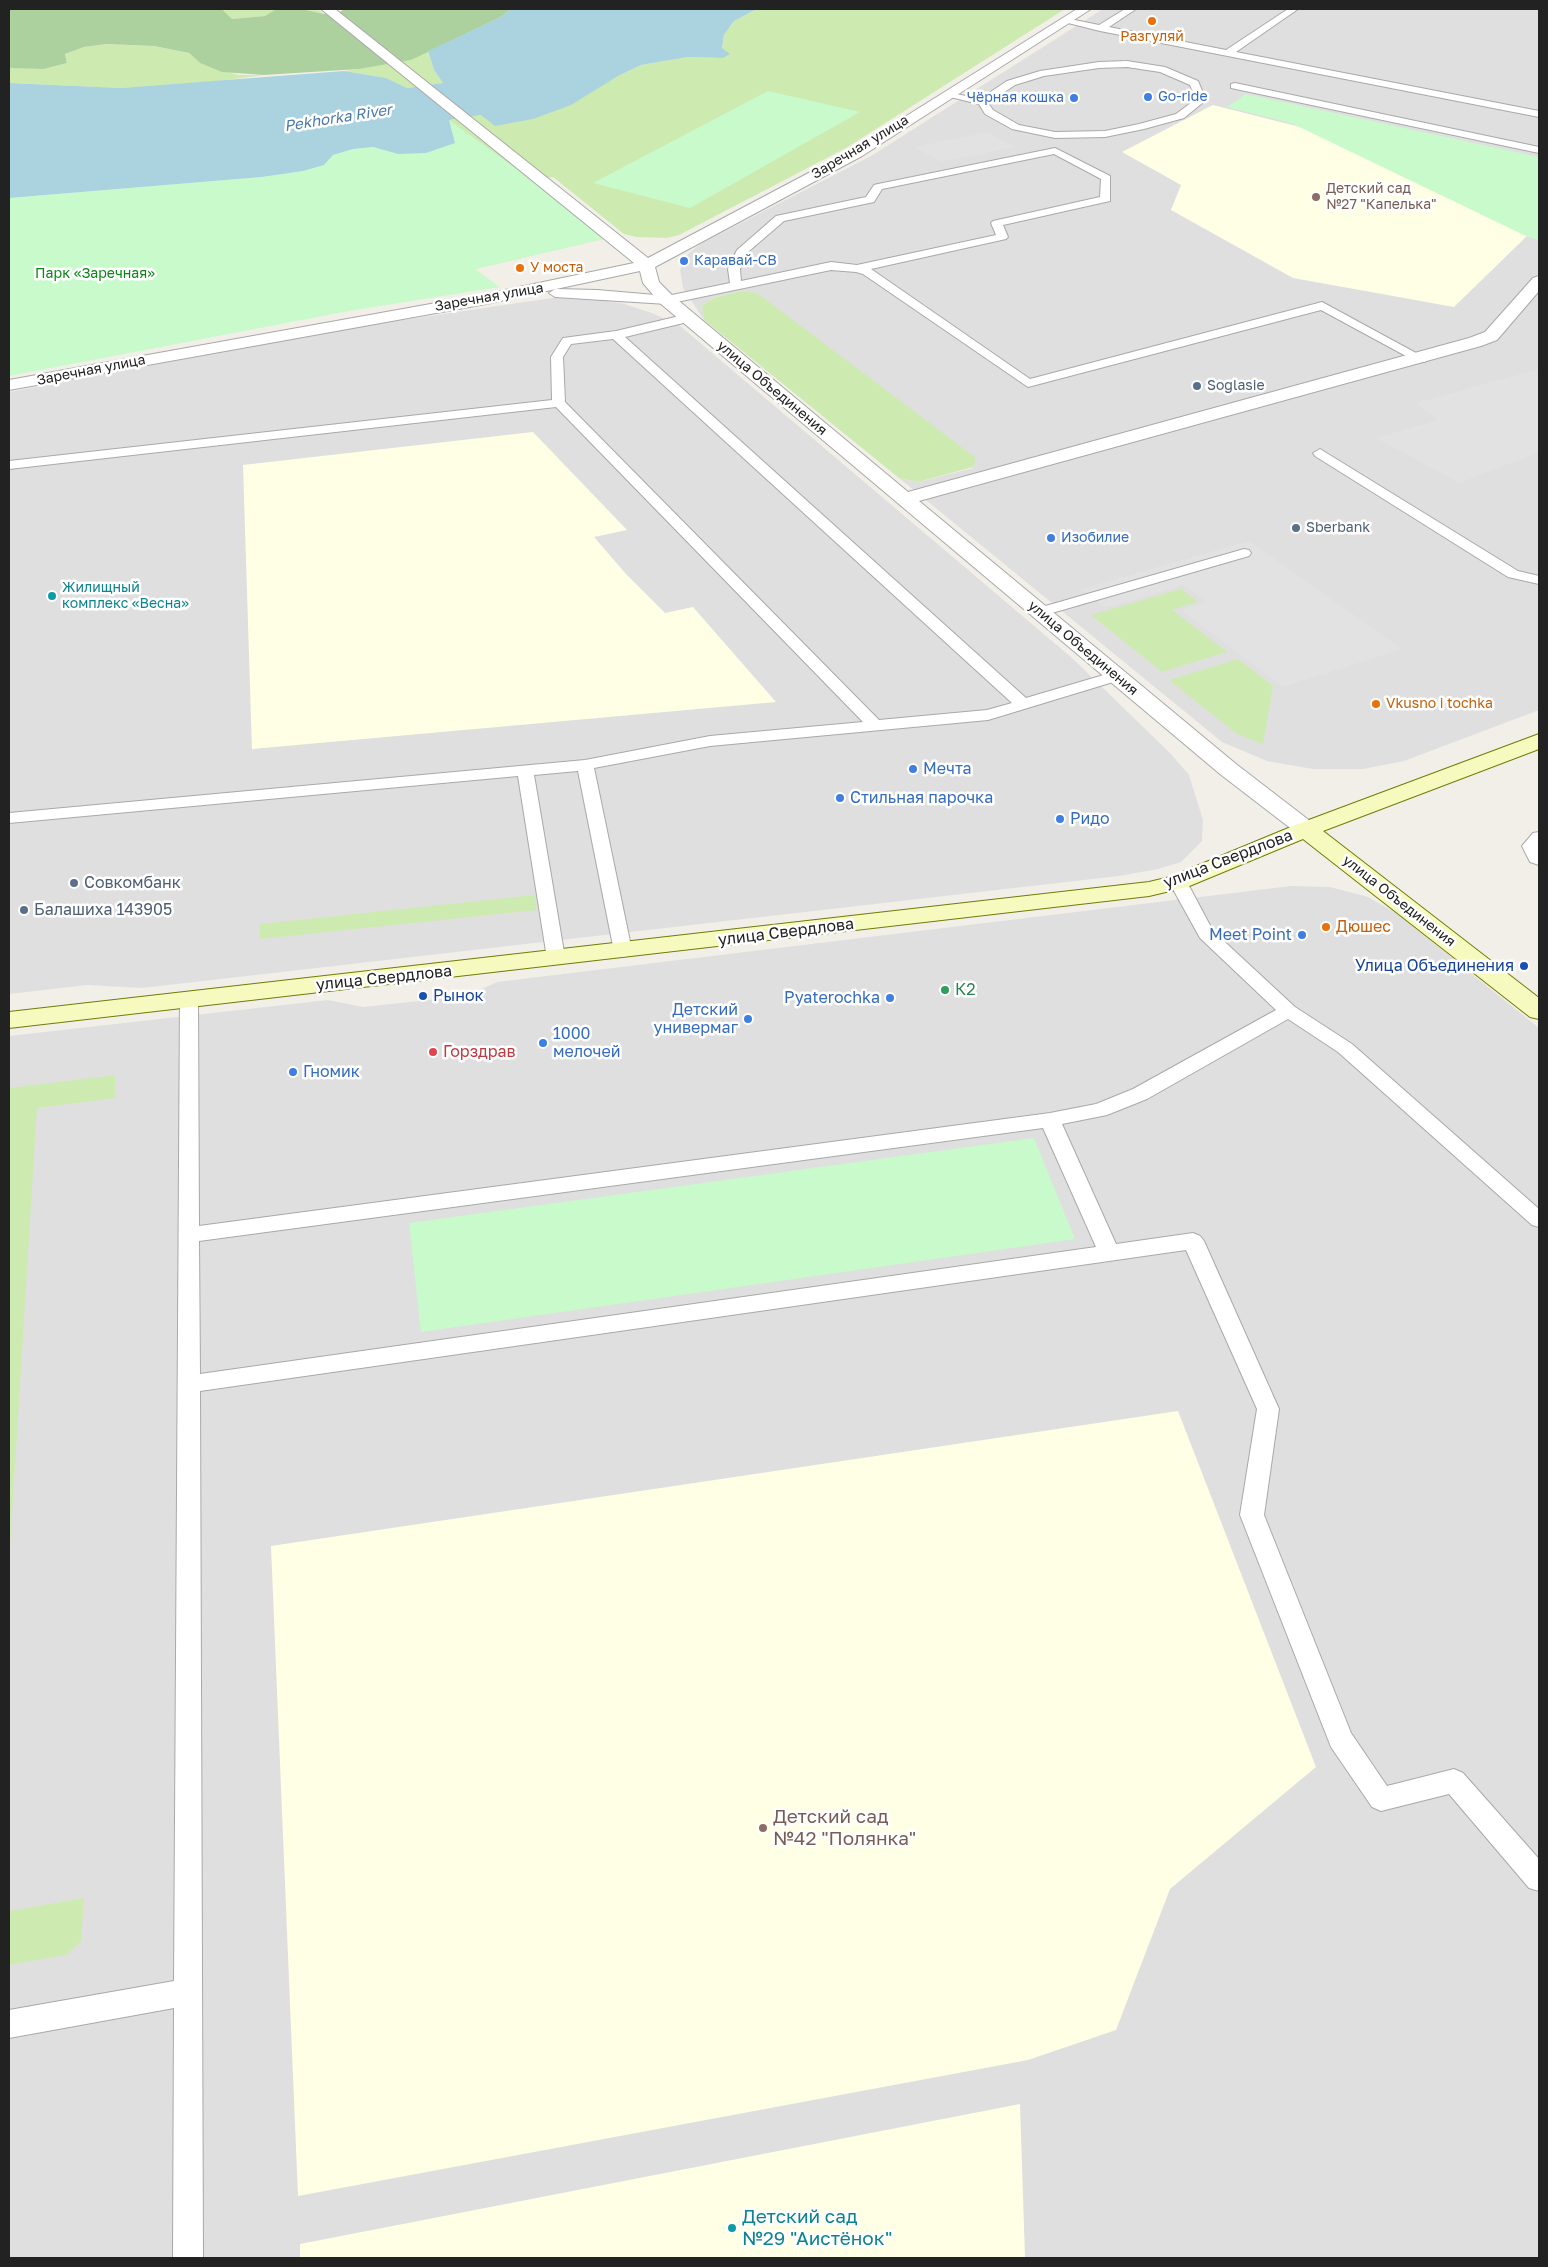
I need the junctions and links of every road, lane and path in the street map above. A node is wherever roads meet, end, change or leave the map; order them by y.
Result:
1 (1085, 9) edge
2 (1131, 9) edge
3 (1294, 9) edge
4 (329, 11) edge
5 (1065, 21) junction
6 (1100, 28) junction
7 (1228, 53) junction
8 (1235, 86) dead end
9 (947, 95) junction
10 (982, 102) junction
11 (1539, 114) edge
12 (1539, 150) edge
13 (647, 265) junction
14 (857, 269) junction
15 (1539, 281) edge
16 (736, 286) junction
17 (556, 293) dead end
18 (667, 300) junction
19 (688, 318) junction
20 (616, 335) junction
21 (1421, 359) junction
22 (9, 385) edge
23 (559, 403) junction
24 (1320, 452) dead end
25 (9, 465) edge
26 (905, 499) junction
27 (1244, 553) dead end
28 (1539, 580) edge
29 (1040, 612) junction
30 (1117, 676) junction
31 (1023, 704) junction
32 (876, 726) junction
33 (1539, 741) edge
34 (585, 765) junction
35 (525, 770) junction
36 (9, 818) edge
37 (1306, 829) junction
38 (1539, 837) edge
39 (1539, 860) edge
40 (1178, 882) junction
41 (623, 951) junction
42 (556, 958) junction
43 (189, 999) junction
44 (1539, 1011) edge
45 (1288, 1012) junction
46 (9, 1020) edge
47 (1050, 1120) junction
48 (1539, 1220) edge
49 (190, 1235) junction
50 (1109, 1253) junction
51 (190, 1384) junction
52 (1539, 1879) edge
53 (189, 1992) junction
54 (9, 2024) edge
55 (188, 2258) edge

1 - 5 street, Заречная улица
2 - 6 lane
3 - 7 lane
4 - 13 street
5 - 6 lane
5 - 9 street, Заречная улица
6 - 7 lane
7 - 11 lane
8 - 12 lane
9 - 10 lane
9 - 13 street, Заречная улица
10 - 10 lane
13 - 18 street, улица Объединения
13 - 22 street, Заречная улица
14 - 16 lane
14 - 16 lane
14 - 21 lane
15 - 21 street
16 - 18 lane
17 - 18 lane
18 - 19 street, улица Объединения
19 - 20 lane
19 - 26 street, улица Объединения
20 - 23 lane
20 - 31 lane
21 - 26 street
23 - 25 lane
23 - 32 lane
24 - 28 lane
26 - 29 street, улица Объединения
27 - 29 lane
29 - 30 street, улица Объединения
30 - 31 lane
30 - 37 street, улица Объединения
31 - 32 lane
32 - 34 lane
33 - 37 main road, улица Свердлова
34 - 35 lane
34 - 41 lane
35 - 36 lane
35 - 42 lane
37 - 40 main road, улица Свердлова
37 - 44 main road, улица Объединения
38 - 39 lane
40 - 41 main road, улица Свердлова
40 - 45 lane
41 - 42 main road, улица Свердлова
42 - 43 main road, улица Свердлова
43 - 46 main road, улица Свердлова
43 - 49 lane
45 - 47 lane
45 - 48 lane
47 - 49 lane
47 - 50 lane
49 - 51 lane
50 - 51 lane
50 - 52 lane
51 - 53 lane
53 - 54 lane
53 - 55 lane

